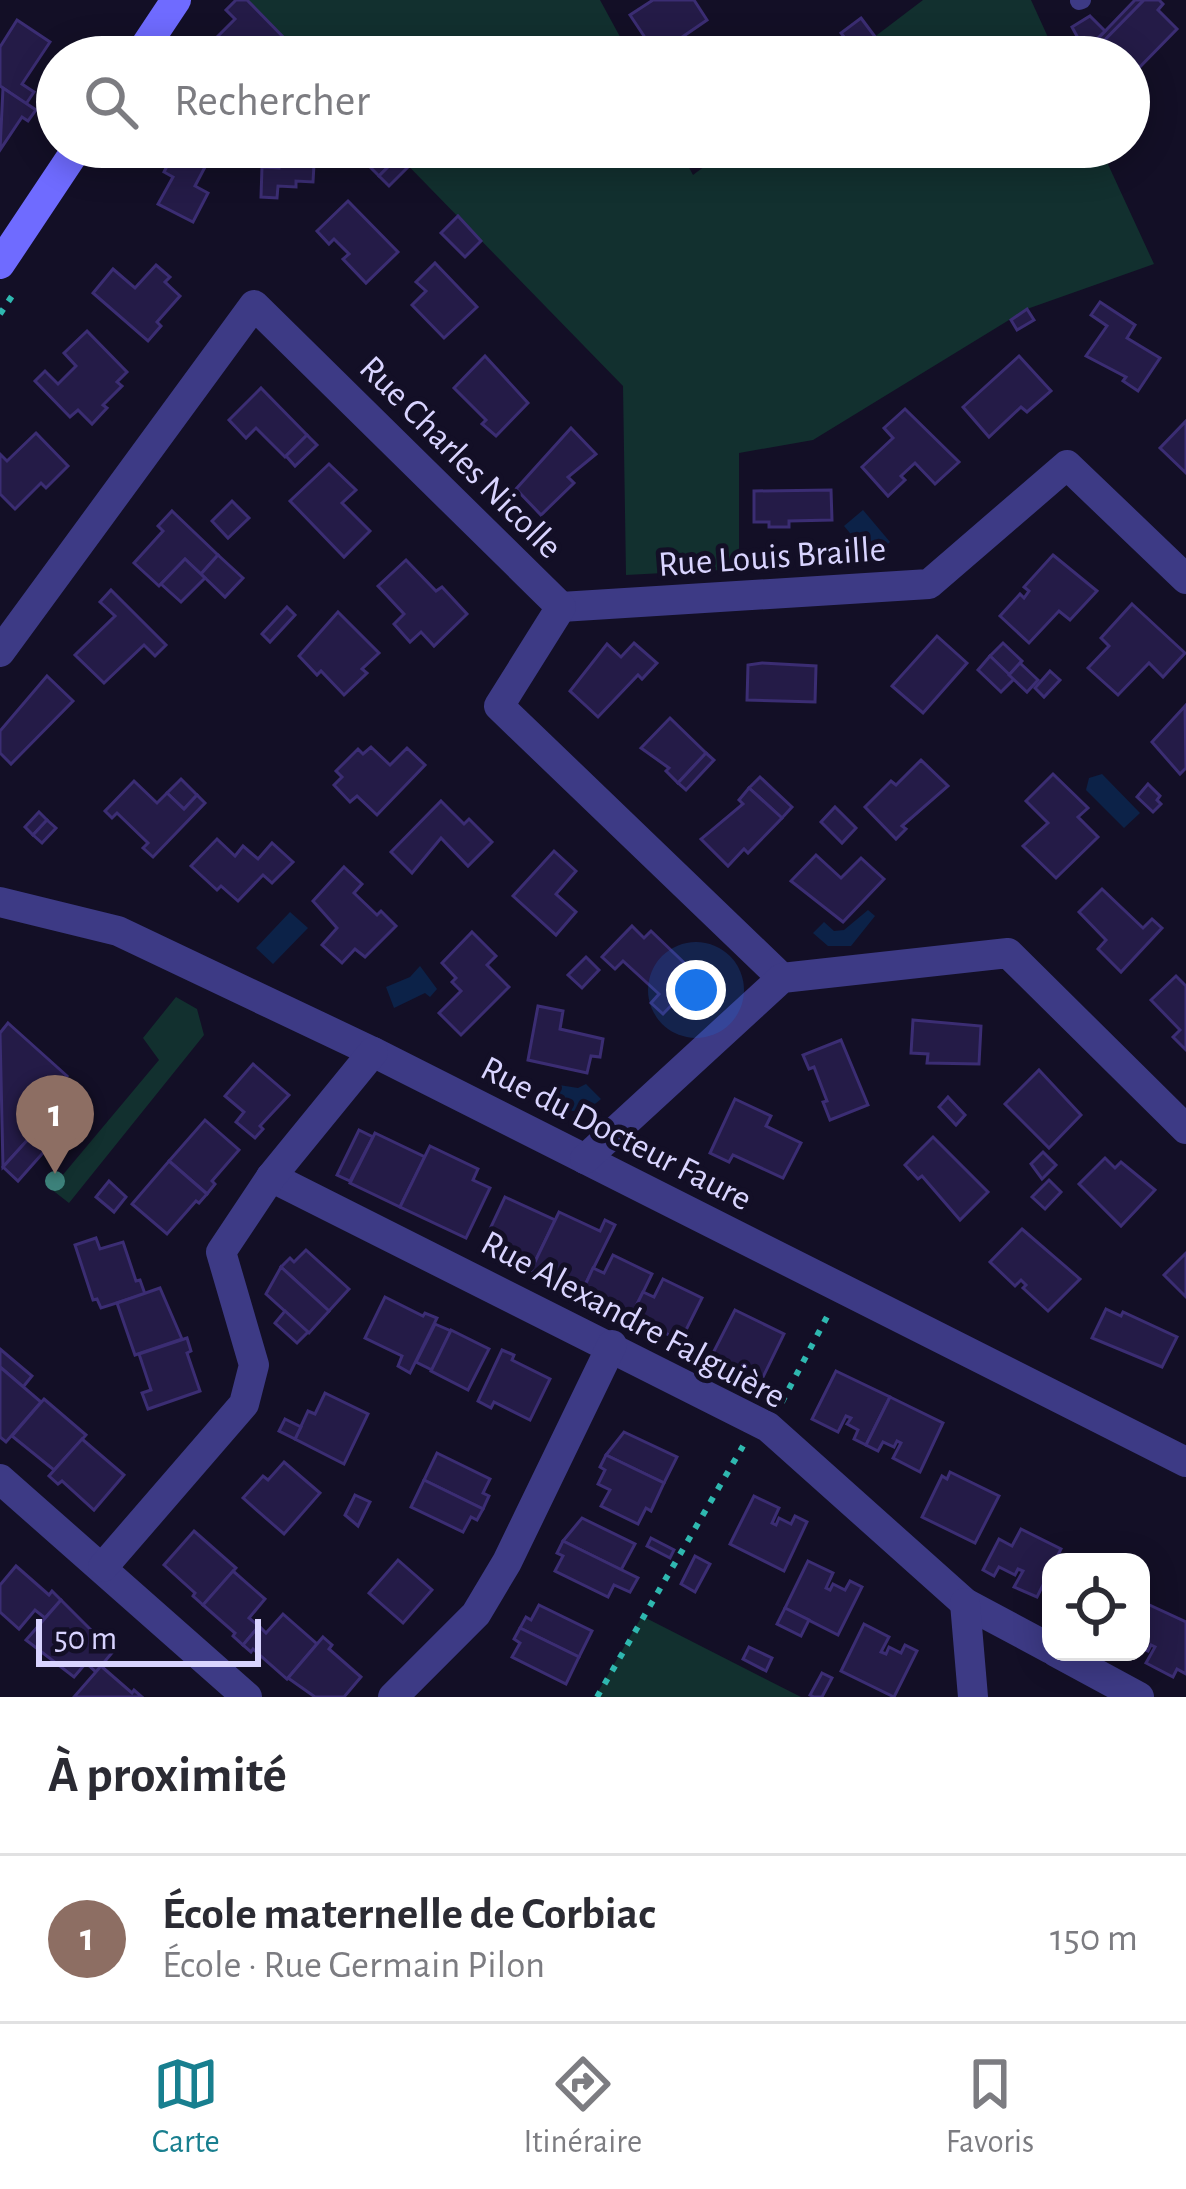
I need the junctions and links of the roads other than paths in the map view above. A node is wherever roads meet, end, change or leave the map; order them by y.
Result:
1 (176, 0) edge
2 (152, 36) edge
3 (64, 168) edge
4 (0, 264) edge
5 (1186, 579) edge
6 (561, 608) junction
7 (0, 652) edge
8 (0, 902) edge
9 (782, 978) junction
10 (373, 1052) junction
11 (1186, 1129) edge
12 (584, 1159) junction
13 (271, 1178) junction
14 (612, 1345) junction
15 (1186, 1462) edge
16 (0, 1479) edge
17 (104, 1567) junction
18 (965, 1603) junction
19 (1042, 1645) edge
20 (1072, 1661) edge
21 (247, 1697) edge
22 (393, 1697) edge
23 (973, 1697) edge
24 (1139, 1697) edge

1 - 2 street
3 - 4 street
5 - 6 street, Rue Louis Braille
6 - 7 street, Rue Charles Nicolle
6 - 9 street, Rue Charles Nicolle
8 - 10 street, Rue du Docteur Faure
9 - 11 street
9 - 12 street
10 - 12 street, Rue du Docteur Faure
10 - 13 street
12 - 15 street, Rue du Docteur Faure
13 - 14 street, Rue Alexandre Falguière
13 - 17 street
14 - 18 street, Rue Alexandre Falguière
14 - 22 street
16 - 17 street
17 - 21 street
18 - 19 street, Rue Alexandre Falguière
18 - 23 street
20 - 24 street, Rue Alexandre Falguière

